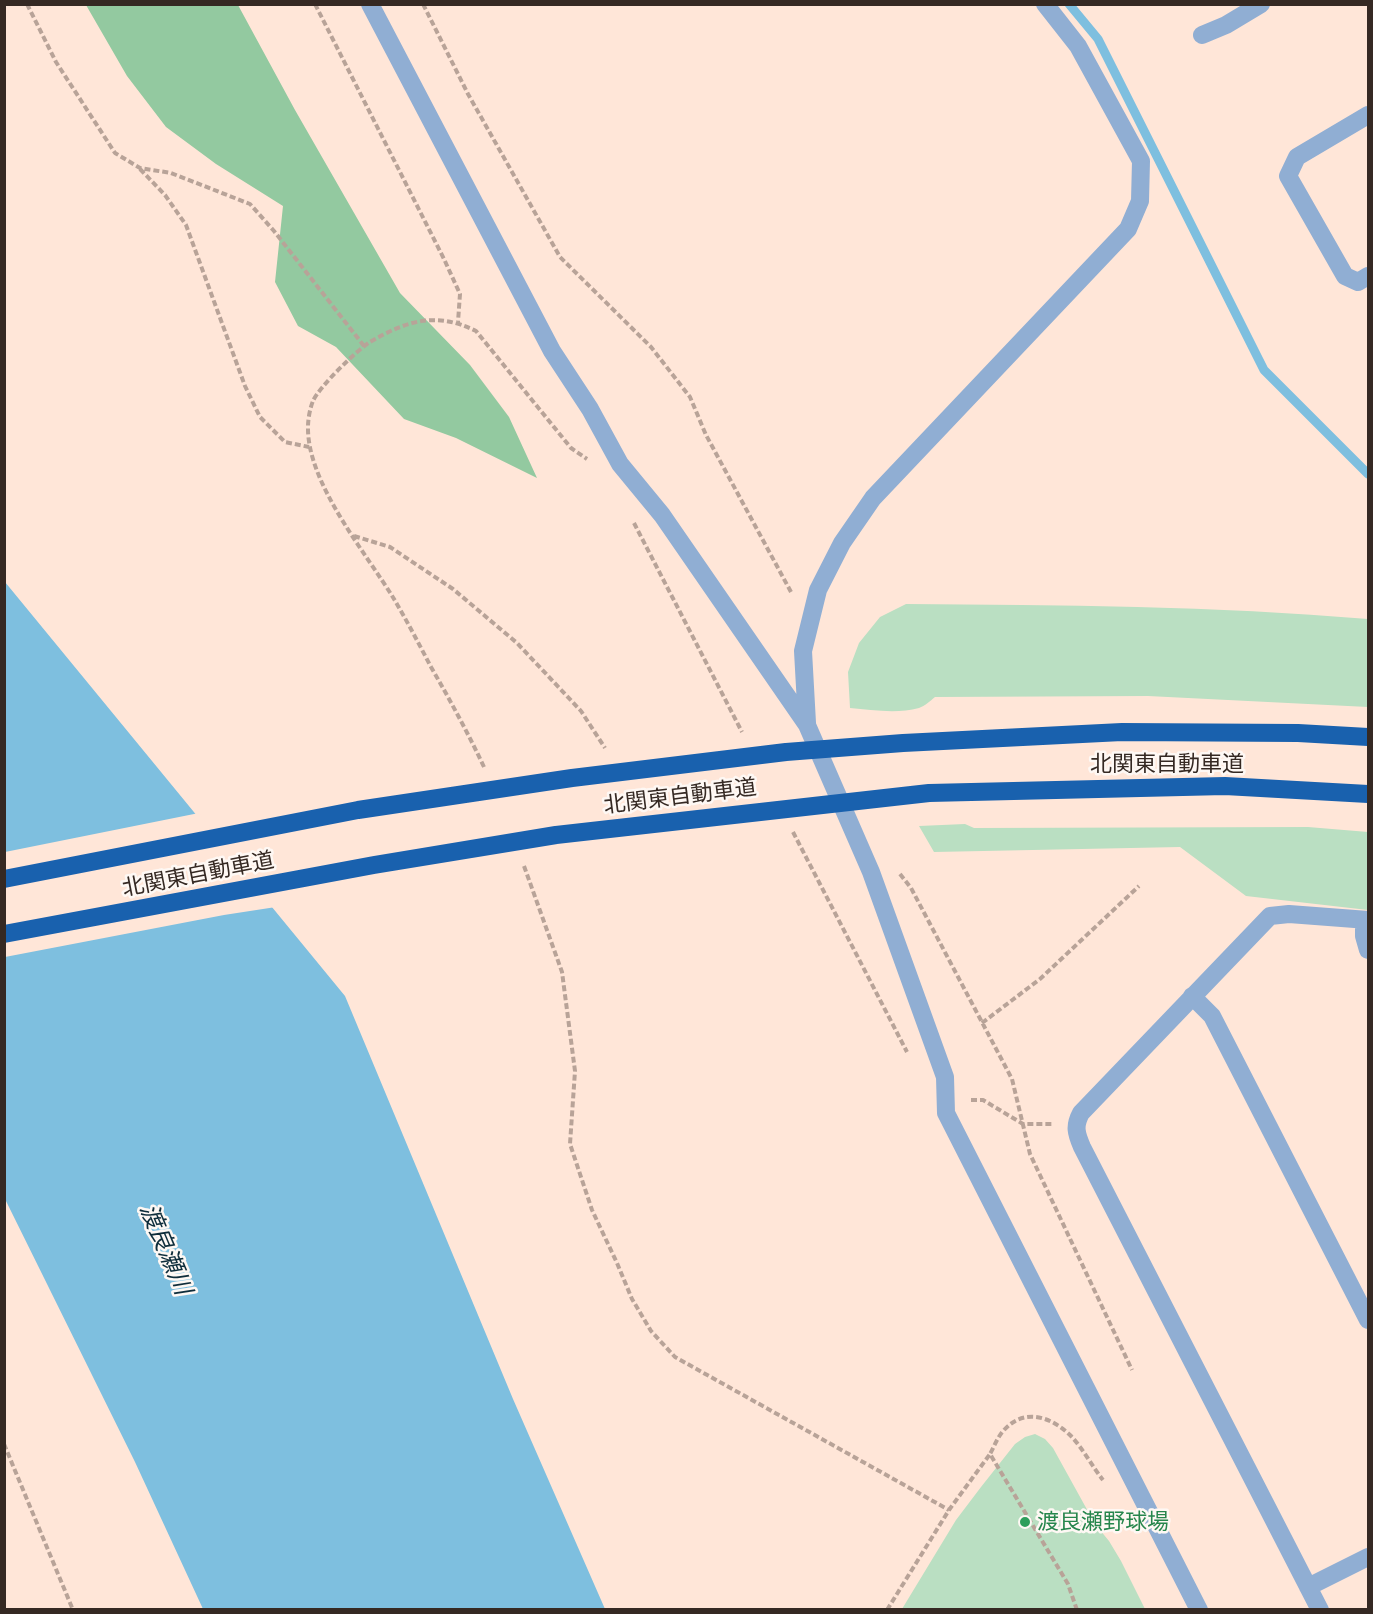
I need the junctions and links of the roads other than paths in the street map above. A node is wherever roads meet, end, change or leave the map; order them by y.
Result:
1 (370, 4) edge
2 (1045, 4) edge
3 (1261, 4) edge
4 (1202, 34) dead end
5 (1368, 115) edge
6 (1368, 276) edge
7 (807, 725) junction
8 (1368, 737) edge
9 (1368, 794) edge
10 (4, 879) edge
11 (1366, 920) edge
12 (4, 934) edge
13 (1368, 950) edge
14 (1192, 996) junction
15 (1368, 1320) edge
16 (1368, 1557) edge
17 (1308, 1587) junction
18 (1198, 1610) edge
19 (1320, 1610) edge

1 - 7 street
2 - 7 street
3 - 4 street
5 - 6 street
7 - 18 street
8 - 10 highway, 北関東自動車道
9 - 12 highway, 北関東自動車道
11 - 13 street
11 - 14 street
14 - 15 street
14 - 17 street
16 - 17 street
17 - 19 street

